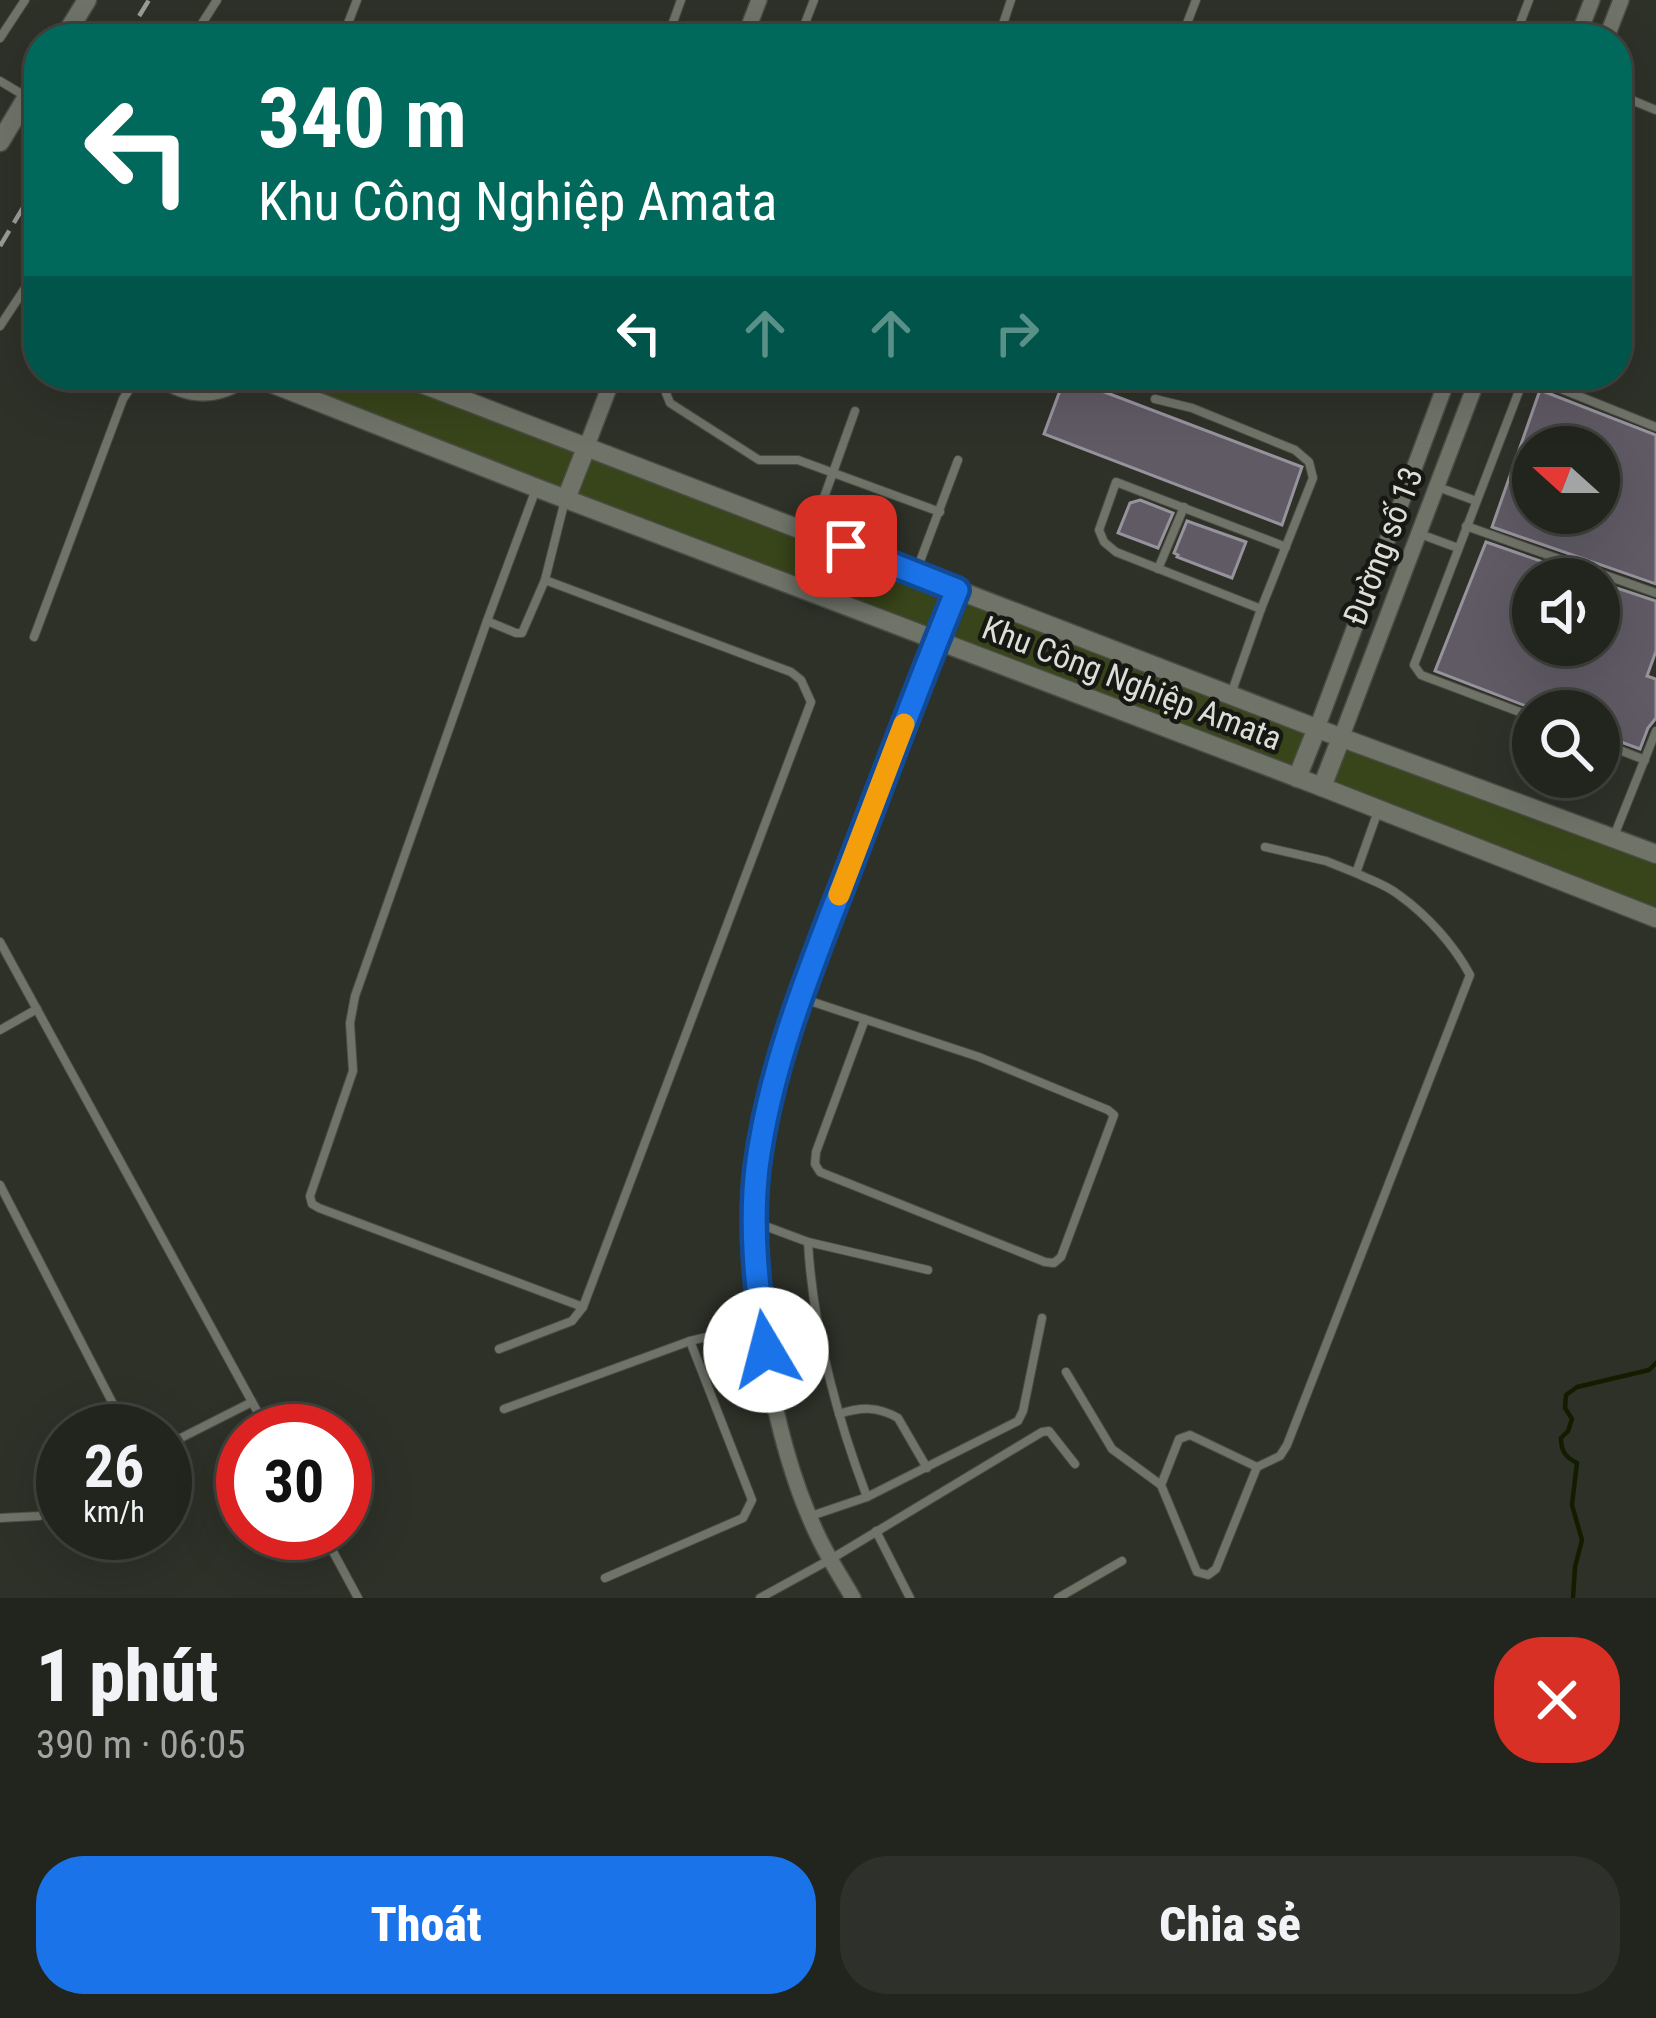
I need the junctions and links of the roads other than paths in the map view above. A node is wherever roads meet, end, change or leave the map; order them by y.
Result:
1 (25, 0) edge
2 (0, 38) edge
3 (24, 100) edge
4 (0, 142) edge
5 (24, 295) edge
6 (0, 326) edge
7 (129, 390) edge
8 (185, 390) edge
9 (221, 390) edge
10 (287, 390) edge
11 (437, 390) edge
12 (608, 390) edge
13 (666, 390) edge
14 (1443, 390) edge
15 (1474, 390) edge
16 (1522, 390) edge
17 (1564, 390) edge
18 (1155, 399) dead end
19 (856, 411) dead end
20 (1656, 427) edge
21 (586, 448) junction
22 (958, 460) dead end
23 (834, 471) junction
24 (1438, 487) junction
25 (537, 488) junction
26 (566, 499) junction
27 (1476, 501) junction
28 (1184, 507) junction
29 (940, 512) junction
30 (1466, 526) junction
31 (812, 533) junction
32 (1420, 535) junction
33 (1286, 547) junction
34 (1458, 548) junction
35 (1158, 568) junction
36 (915, 573) junction
37 (545, 580) junction
38 (957, 590) junction
39 (1656, 592) edge
40 (1261, 609) junction
41 (487, 621) junction
42 (34, 637) dead end
43 (936, 642) junction
44 (1231, 694) junction
45 (1512, 709) edge
46 (1317, 728) junction
47 (1656, 731) edge
48 (1341, 738) junction
49 (1620, 750) edge
50 (1645, 760) junction
51 (1298, 778) junction
52 (1322, 787) junction
53 (1378, 810) junction
54 (1613, 838) junction
55 (1265, 847) dead end
56 (1656, 854) edge
57 (1356, 873) junction
58 (1656, 918) edge
59 (0, 942) edge
60 (800, 998) junction
61 (37, 1009) junction
62 (865, 1019) junction
63 (0, 1030) edge
64 (0, 1185) edge
65 (754, 1222) junction
66 (808, 1242) junction
67 (928, 1270) dead end
68 (583, 1307) junction
69 (1042, 1318) dead end
70 (762, 1323) junction
71 (690, 1342) junction
72 (499, 1349) dead end
73 (1066, 1372) dead end
74 (253, 1402) joint
75 (113, 1404) edge
76 (505, 1409) dead end
77 (839, 1414) junction
78 (192, 1432) edge
79 (1075, 1464) dead end
80 (1258, 1467) junction
81 (927, 1468) junction
82 (1161, 1485) junction
83 (867, 1497) junction
84 (36, 1516) edge
85 (810, 1516) junction
86 (0, 1518) edge
87 (876, 1531) junction
88 (831, 1559) junction
89 (338, 1560) edge
90 (1122, 1561) dead end
91 (604, 1578) dead end
92 (774, 1594) edge
93 (358, 1598) edge
94 (760, 1598) edge
95 (853, 1598) edge
96 (910, 1598) edge
97 (1058, 1598) edge

1 - 2 lane
3 - 4 street
5 - 6 lane
7 - 42 lane
8 - 9 street
10 - 25 street, Khu Công Nghiệp Amata
11 - 21 street, Khu Công Nghiệp Amata
12 - 21 street
13 - 23 lane
14 - 46 street, Đường số 13
15 - 24 street, Đường số 13
16 - 27 lane
17 - 20 lane
18 - 33 lane
19 - 23 lane
21 - 26 street
21 - 31 street, Khu Công Nghiệp Amata
22 - 29 lane
23 - 29 lane
23 - 31 lane
24 - 27 lane
24 - 32 street, Đường số 13
25 - 26 street, Khu Công Nghiệp Amata
25 - 41 lane
26 - 37 lane
26 - 43 street, Khu Công Nghiệp Amata
27 - 30 lane
28 - 33 lane
28 - 35 lane
28 - 35 lane
29 - 36 lane
30 - 34 lane
30 - 39 lane
31 - 36 street, Khu Công Nghiệp Amata
32 - 34 lane
32 - 48 street, Đường số 13
33 - 40 lane
34 - 45 lane
35 - 40 lane
36 - 38 street, Khu Công Nghiệp Amata
37 - 41 lane
37 - 68 lane
38 - 43 street
38 - 44 street, Khu Công Nghiệp Amata
40 - 44 lane
41 - 68 lane
43 - 51 street, Khu Công Nghiệp Amata
43 - 60 street
44 - 46 street, Khu Công Nghiệp Amata
46 - 48 street, Khu Công Nghiệp Amata
46 - 51 street
47 - 50 lane
48 - 52 street
48 - 54 street, Khu Công Nghiệp Amata
49 - 50 lane
50 - 54 lane
51 - 52 street, Khu Công Nghiệp Amata
52 - 53 street, Khu Công Nghiệp Amata
53 - 57 lane
53 - 58 street, Khu Công Nghiệp Amata
54 - 56 street, Khu Công Nghiệp Amata
55 - 57 lane
57 - 80 lane
59 - 61 lane
60 - 62 lane
60 - 65 street
61 - 63 lane
61 - 74 lane
62 - 62 lane
64 - 75 lane
65 - 66 lane
65 - 70 street
66 - 67 lane
66 - 77 lane
68 - 72 lane
69 - 81 lane
70 - 71 lane
70 - 85 street
71 - 76 lane
71 - 91 lane
73 - 82 lane
74 - 78 lane
77 - 81 lane
77 - 83 lane
79 - 87 lane
80 - 82 lane
80 - 82 lane
81 - 83 lane
83 - 85 lane
84 - 86 lane
85 - 88 street
87 - 88 lane
87 - 96 lane
88 - 92 lane
88 - 95 street
89 - 93 lane
90 - 97 lane
92 - 94 lane

